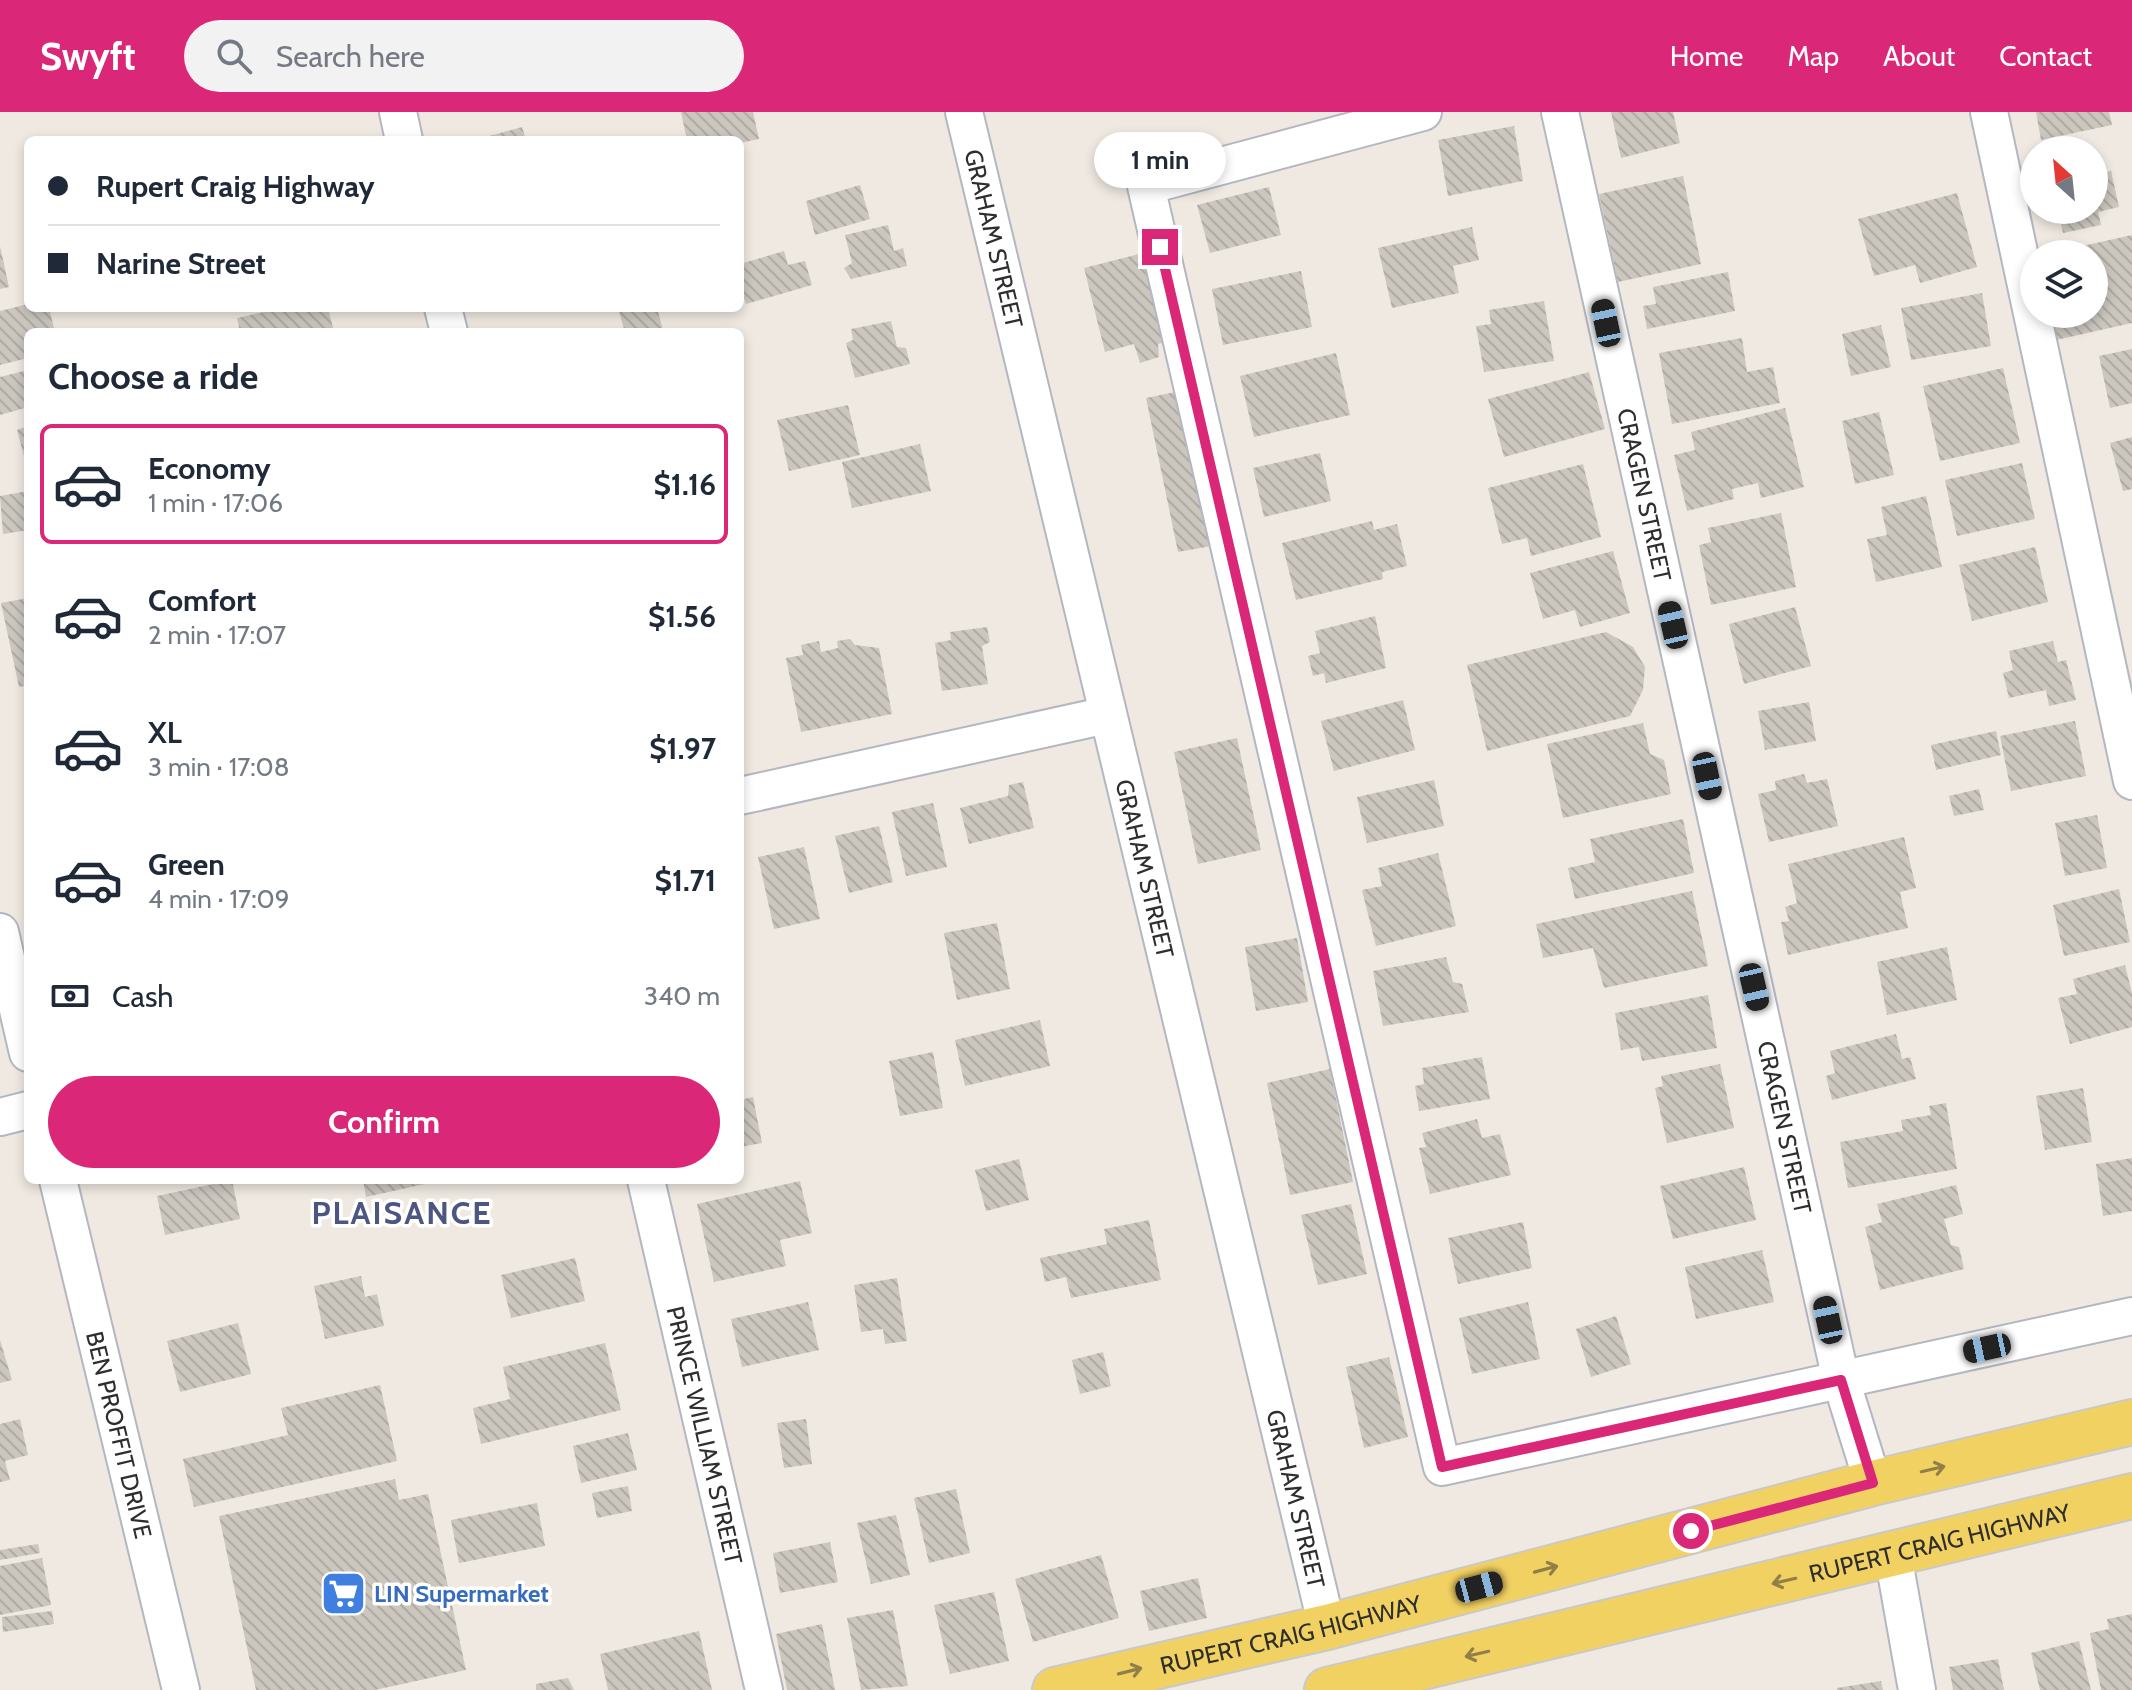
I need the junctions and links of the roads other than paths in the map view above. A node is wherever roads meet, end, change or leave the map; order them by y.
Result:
1 (398, 112) edge
2 (964, 112) edge
3 (1423, 112) edge
4 (1560, 112) edge
5 (1989, 112) edge
6 (403, 136) edge
7 (1107, 715) junction
8 (2132, 781) edge
9 (744, 795) edge
10 (11, 947) edge
11 (24, 1028) edge
12 (24, 1111) edge
13 (0, 1117) edge
14 (59, 1184) edge
15 (647, 1184) edge
16 (2132, 1316) edge
17 (1841, 1380) junction
18 (2132, 1422) edge
19 (1873, 1483) junction
20 (2132, 1496) edge
21 (1893, 1555) junction
22 (1327, 1627) junction
23 (1342, 1688) edge
24 (181, 1690) edge
25 (764, 1690) edge
26 (1055, 1690) edge
27 (1917, 1690) edge

1 - 6 street
2 - 7 street, GRAHAM STREET
3 - 17 street
4 - 17 street, CRAGEN STREET
5 - 8 street
7 - 9 street
7 - 22 street, GRAHAM STREET
10 - 11 street
12 - 13 street
14 - 24 street, BEN PROFFIT DRIVE
15 - 25 street, PRINCE WILLIAM STREET
16 - 17 street
17 - 19 street, CRAGEN STREET
19 -> 18 main road, RUPERT CRAIG HIGHWAY
22 -> 19 main road, RUPERT CRAIG HIGHWAY
20 - 21 main road, RUPERT CRAIG HIGHWAY
21 -> 23 main road, RUPERT CRAIG HIGHWAY
21 - 27 street
26 -> 22 main road, RUPERT CRAIG HIGHWAY

